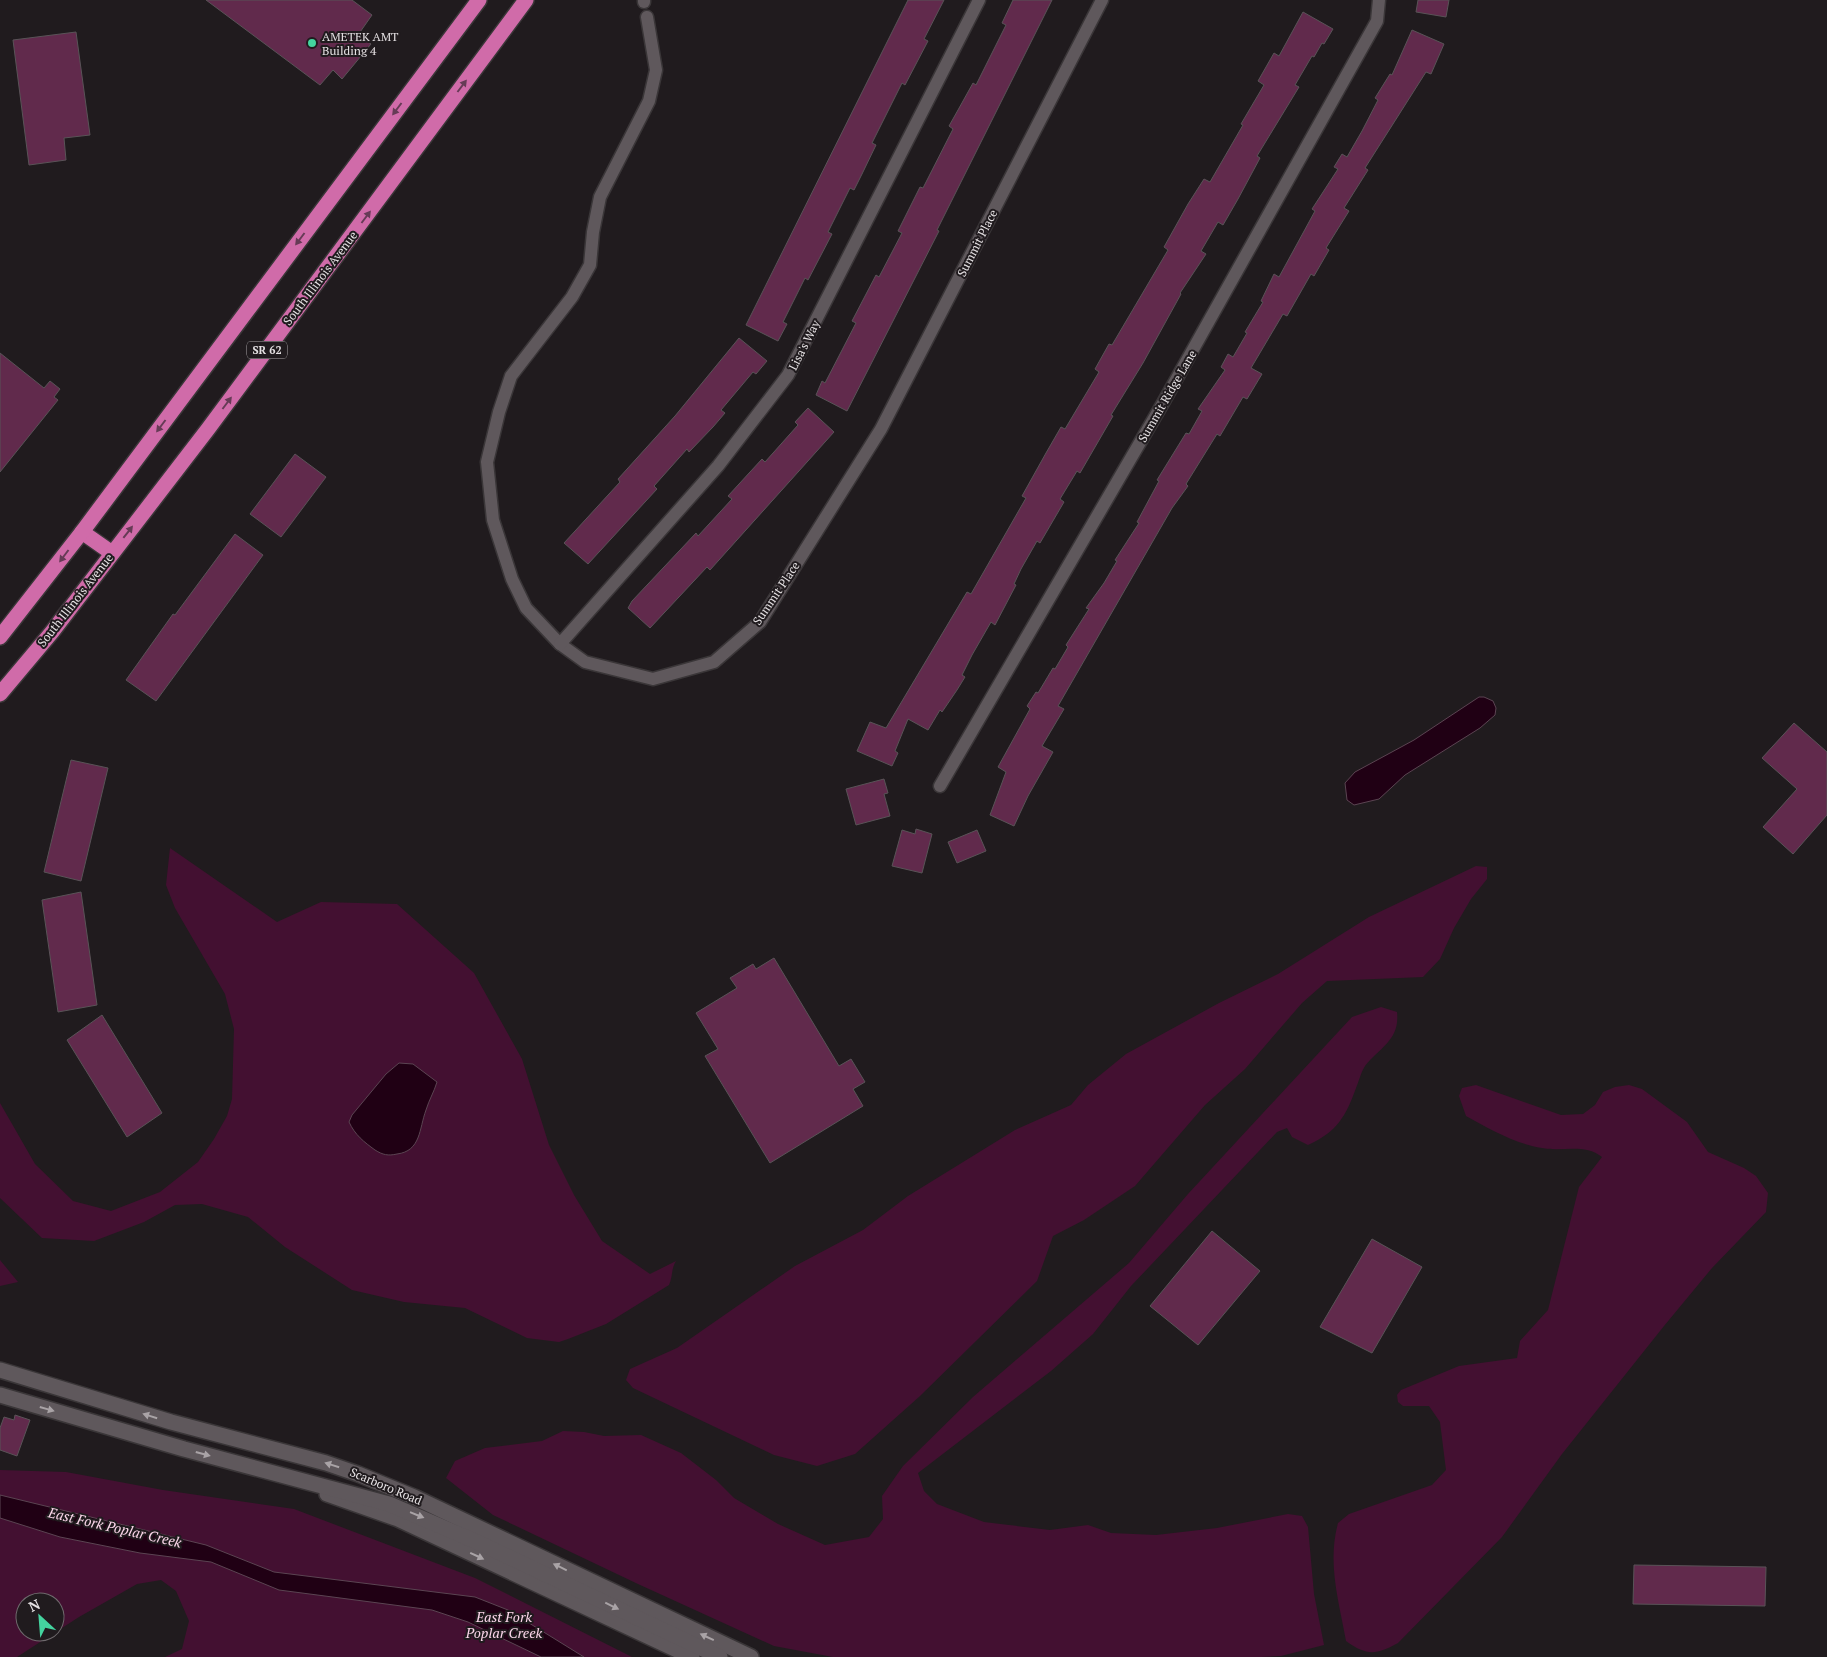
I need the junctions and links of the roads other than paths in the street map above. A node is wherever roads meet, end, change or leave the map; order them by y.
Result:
1 (479, 0) edge
2 (526, 0) edge
3 (979, 0) edge
4 (1102, 0) edge
5 (1379, 0) edge
6 (647, 17) dead end
7 (82, 532) junction
8 (112, 553) junction
9 (0, 637) edge
10 (560, 644) junction
11 (0, 694) edge
12 (940, 786) dead end
13 (0, 1370) edge
14 (0, 1395) edge
15 (286, 1478) junction
16 (692, 1657) edge
17 (720, 1657) edge
18 (751, 1657) edge

1 -> 7 highway
8 -> 2 highway, South Illinois Avenue / SR 62
3 - 10 street, Lisa's Way
4 - 10 street, Summit Place
5 - 12 street, Summit Ridge Lane
6 - 10 street, Summit Place
7 - 8 highway
7 -> 9 highway
8 - 11 highway, South Illinois Avenue / SR 62
18 -> 13 main road, Scarboro Road
14 -> 15 main road, Scarboro Road
15 -> 16 main road
15 -> 17 main road, Scarboro Road

